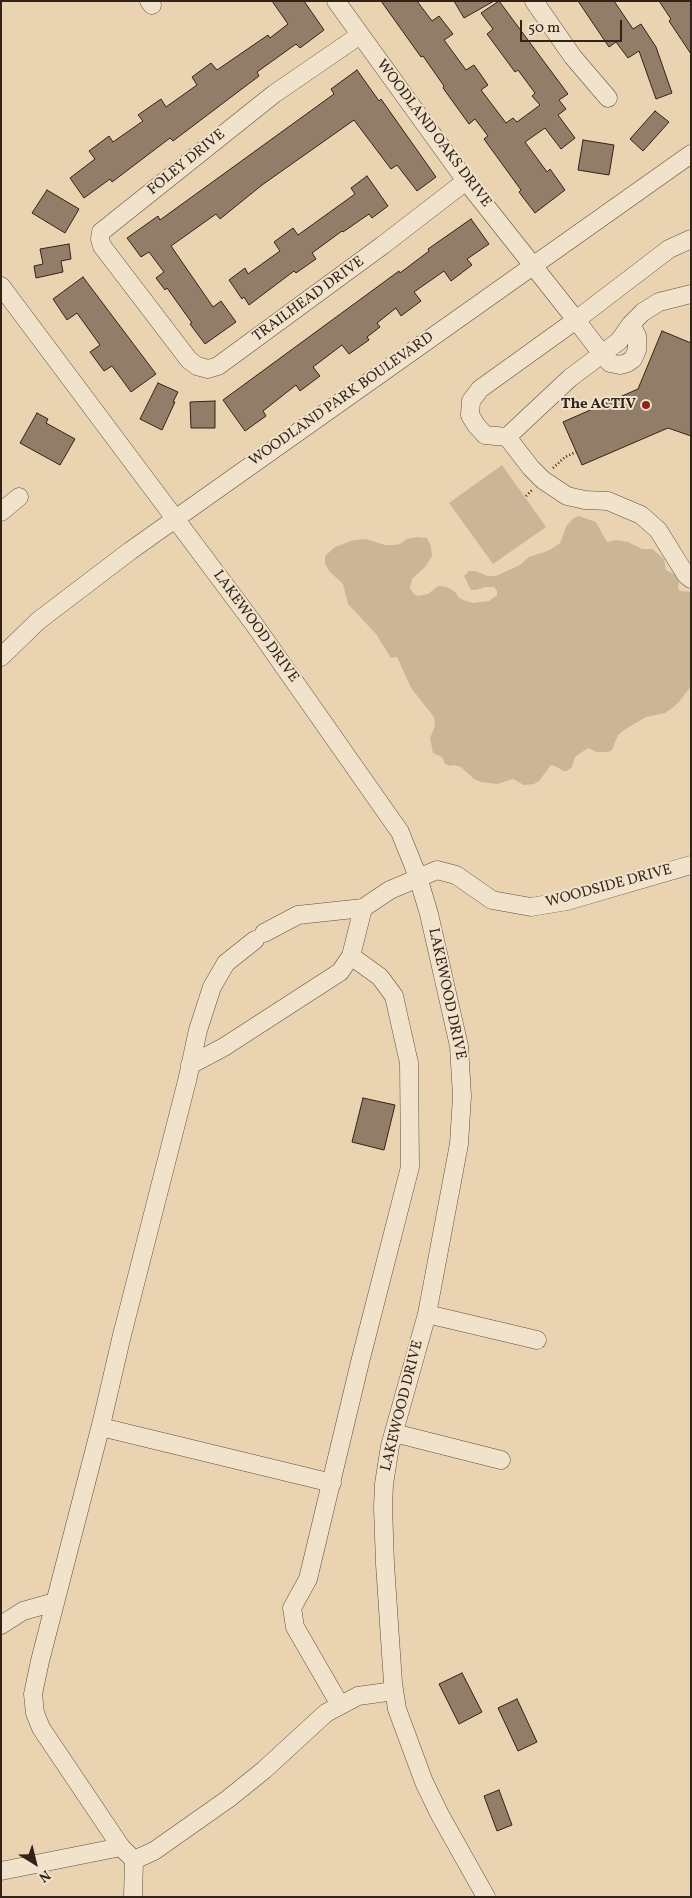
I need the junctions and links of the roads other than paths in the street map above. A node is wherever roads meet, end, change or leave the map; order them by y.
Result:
1 (336, 1) edge
2 (534, 1) edge
3 (360, 35) junction
4 (608, 98) dead end
5 (691, 154) edge
6 (466, 181) junction
7 (691, 239) edge
8 (533, 264) junction
9 (1, 286) edge
10 (691, 294) edge
11 (157, 318) joint
12 (576, 320) junction
13 (632, 324) junction
14 (602, 354) junction
15 (507, 437) junction
16 (19, 497) dead end
17 (1, 512) edge
18 (176, 519) junction
19 (691, 579) edge
20 (1, 657) edge
21 (691, 865) edge
22 (418, 877) junction
23 (363, 908) junction
24 (351, 956) junction
25 (190, 1065) junction
26 (427, 1314) junction
27 (537, 1340) dead end
28 (101, 1427) junction
29 (394, 1434) junction
30 (501, 1460) dead end
31 (332, 1483) junction
32 (55, 1602) junction
33 (1, 1625) edge
34 (394, 1691) junction
35 (340, 1705) junction
36 (122, 1847) junction
37 (134, 1860) junction
38 (1, 1871) edge
39 (133, 1897) edge
40 (486, 1897) edge

1 - 3 street, WOODLAND OAKS DRIVE
2 - 4 street
3 - 6 street, WOODLAND OAKS DRIVE
3 - 11 street, FOLEY DRIVE
5 - 8 street, WOODLAND PARK BOULEVARD
6 - 8 street, WOODLAND OAKS DRIVE
6 - 11 street, TRAILHEAD DRIVE
7 - 12 street
8 - 12 street, WOODLAND OAKS DRIVE
8 - 18 street, WOODLAND PARK BOULEVARD
9 - 18 street, LAKEWOOD DRIVE
10 - 13 street
12 - 14 street, WOODLAND OAKS DRIVE
12 - 15 street
13 - 14 street
13 - 14 street
14 - 15 street
15 - 19 street
16 - 17 street
18 - 20 street, WOODLAND PARK BOULEVARD
18 - 22 street, LAKEWOOD DRIVE
21 - 22 street, WOODSIDE DRIVE
22 - 23 street, WOODSIDE DRIVE
22 - 26 street, LAKEWOOD DRIVE
23 - 24 street
23 - 25 street
24 - 25 street
24 - 31 street
25 - 28 street
26 - 27 street
26 - 29 street, LAKEWOOD DRIVE
28 - 31 street
28 - 32 street
29 - 30 street
29 - 34 street, LAKEWOOD DRIVE
31 - 35 street
32 - 33 street
32 - 36 street
34 - 35 street
34 - 40 street, LAKEWOOD DRIVE
35 - 37 street
36 - 37 street
36 - 38 street
37 - 39 street

